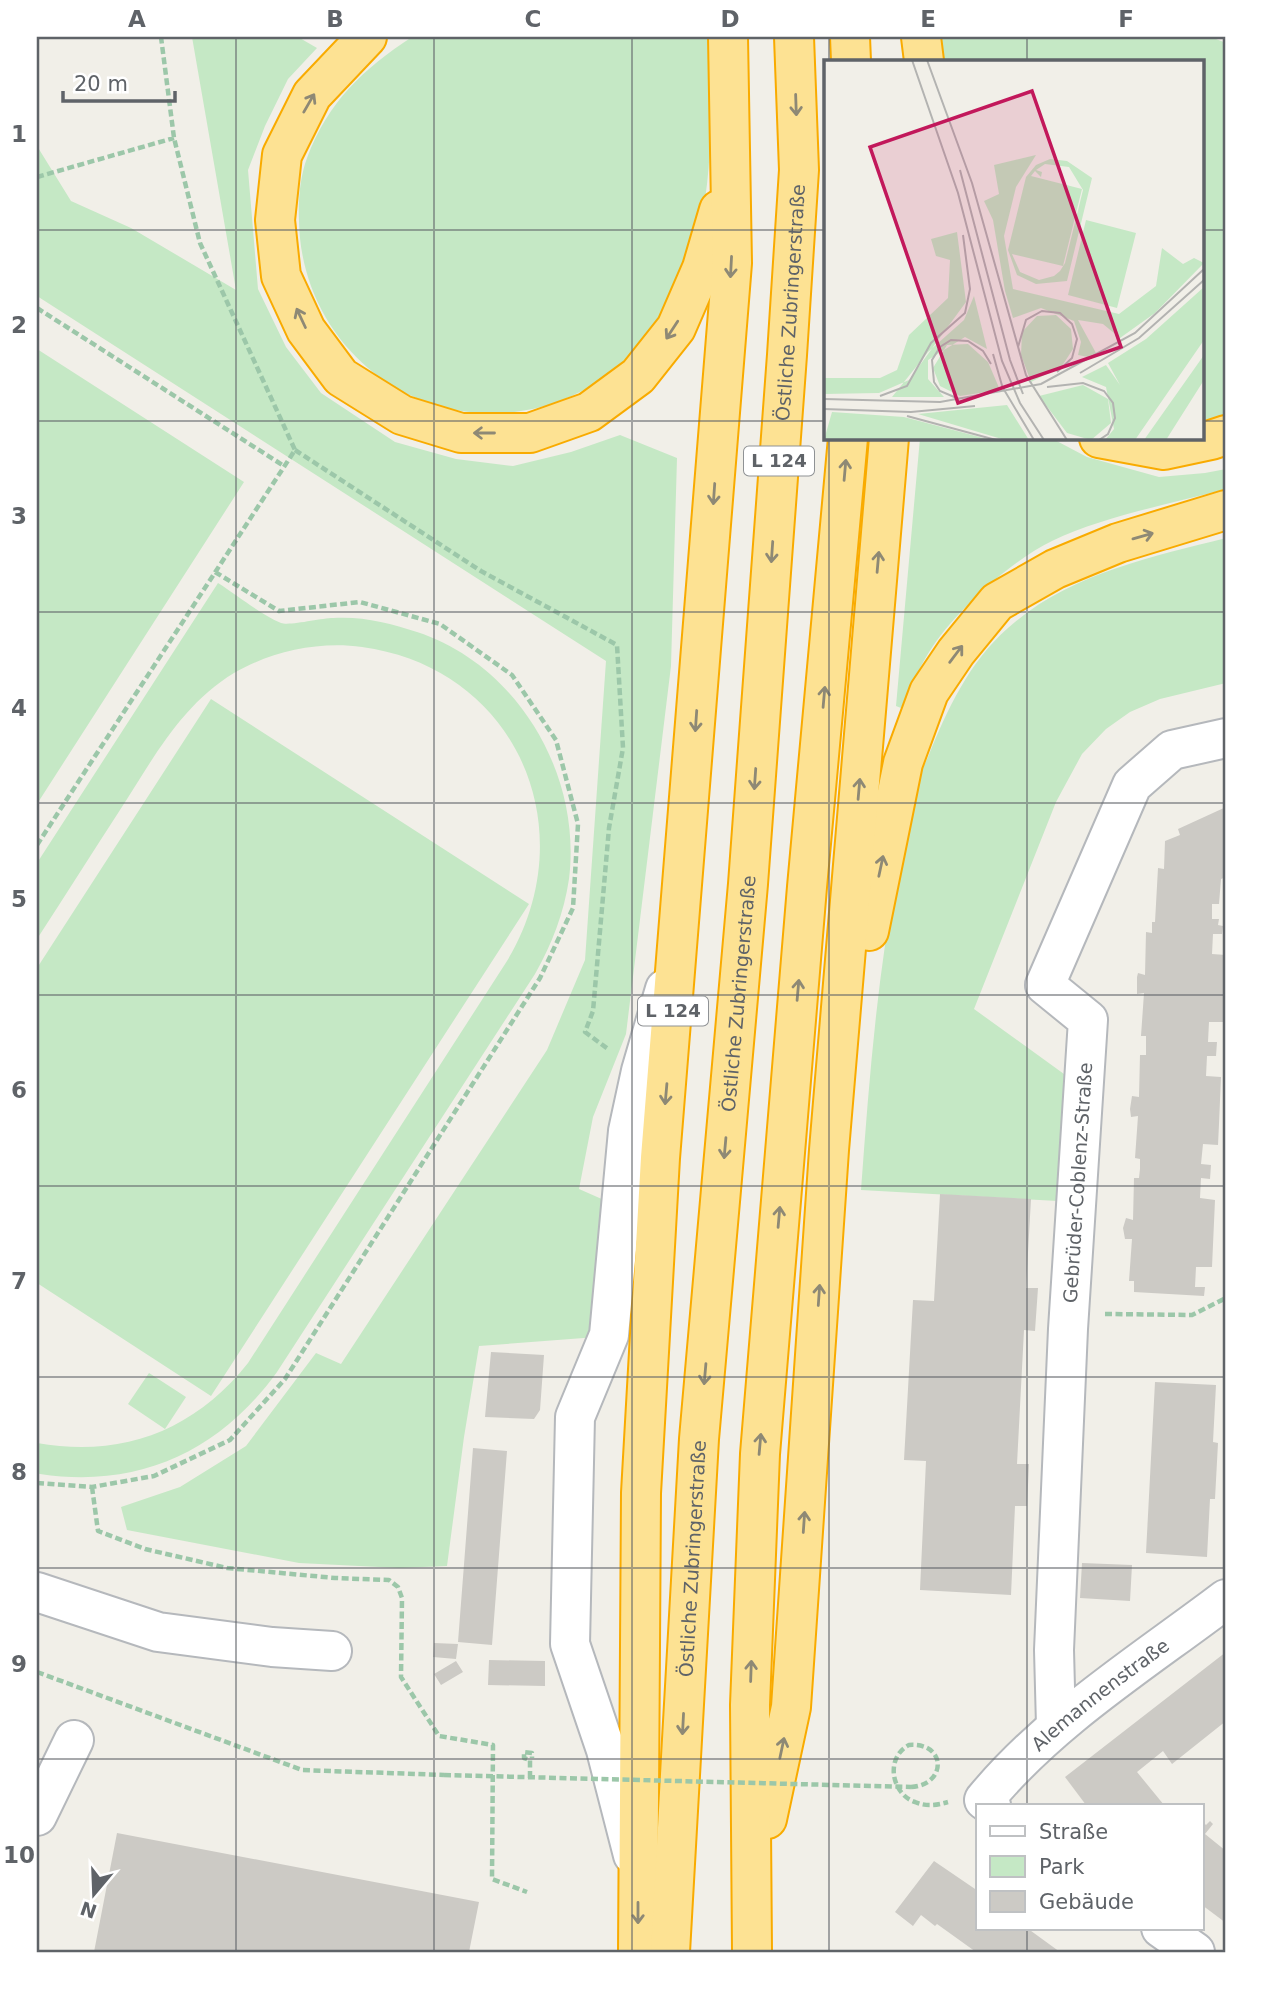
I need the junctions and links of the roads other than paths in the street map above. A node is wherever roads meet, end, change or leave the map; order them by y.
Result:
1 (367, 37) edge
2 (728, 37) edge
3 (794, 37) edge
4 (850, 37) edge
5 (914, 37) edge
6 (921, 37) edge
7 (851, 60) edge
8 (913, 60) edge
9 (924, 60) edge
10 (731, 150) junction
11 (1226, 435) edge
12 (848, 439) edge
13 (889, 439) edge
14 (1104, 439) edge
15 (1226, 510) edge
16 (1226, 738) edge
17 (679, 940) junction
18 (829, 1150) junction
19 (37, 1592) edge
20 (1226, 1599) edge
21 (331, 1651) dead end
22 (1056, 1726) junction
23 (74, 1741) dead end
24 (988, 1803) edge
25 (37, 1816) edge
26 (638, 1874) junction
27 (752, 1886) junction
28 (1164, 1930) edge
29 (638, 1952) edge
30 (670, 1952) edge
31 (752, 1952) edge
32 (1195, 1952) edge

10 -> 1 highway
2 - 10 highway
3 -> 30 highway, Östliche Zubringerstraße / L 124
4 - 7 highway
5 - 8 highway
6 - 9 highway
10 -> 17 highway, L 124
11 - 14 highway
27 -> 12 highway
18 -> 13 highway
18 -> 15 highway
16 - 22 street, Gebrüder-Coblenz-Straße
17 -> 26 highway, L 124
17 - 26 street
27 -> 18 highway
19 - 21 street
20 - 22 street, Alemannenstraße
22 - 24 street, Alemannenstraße
23 - 25 street
26 -> 29 highway
27 - 31 highway
28 - 32 street

